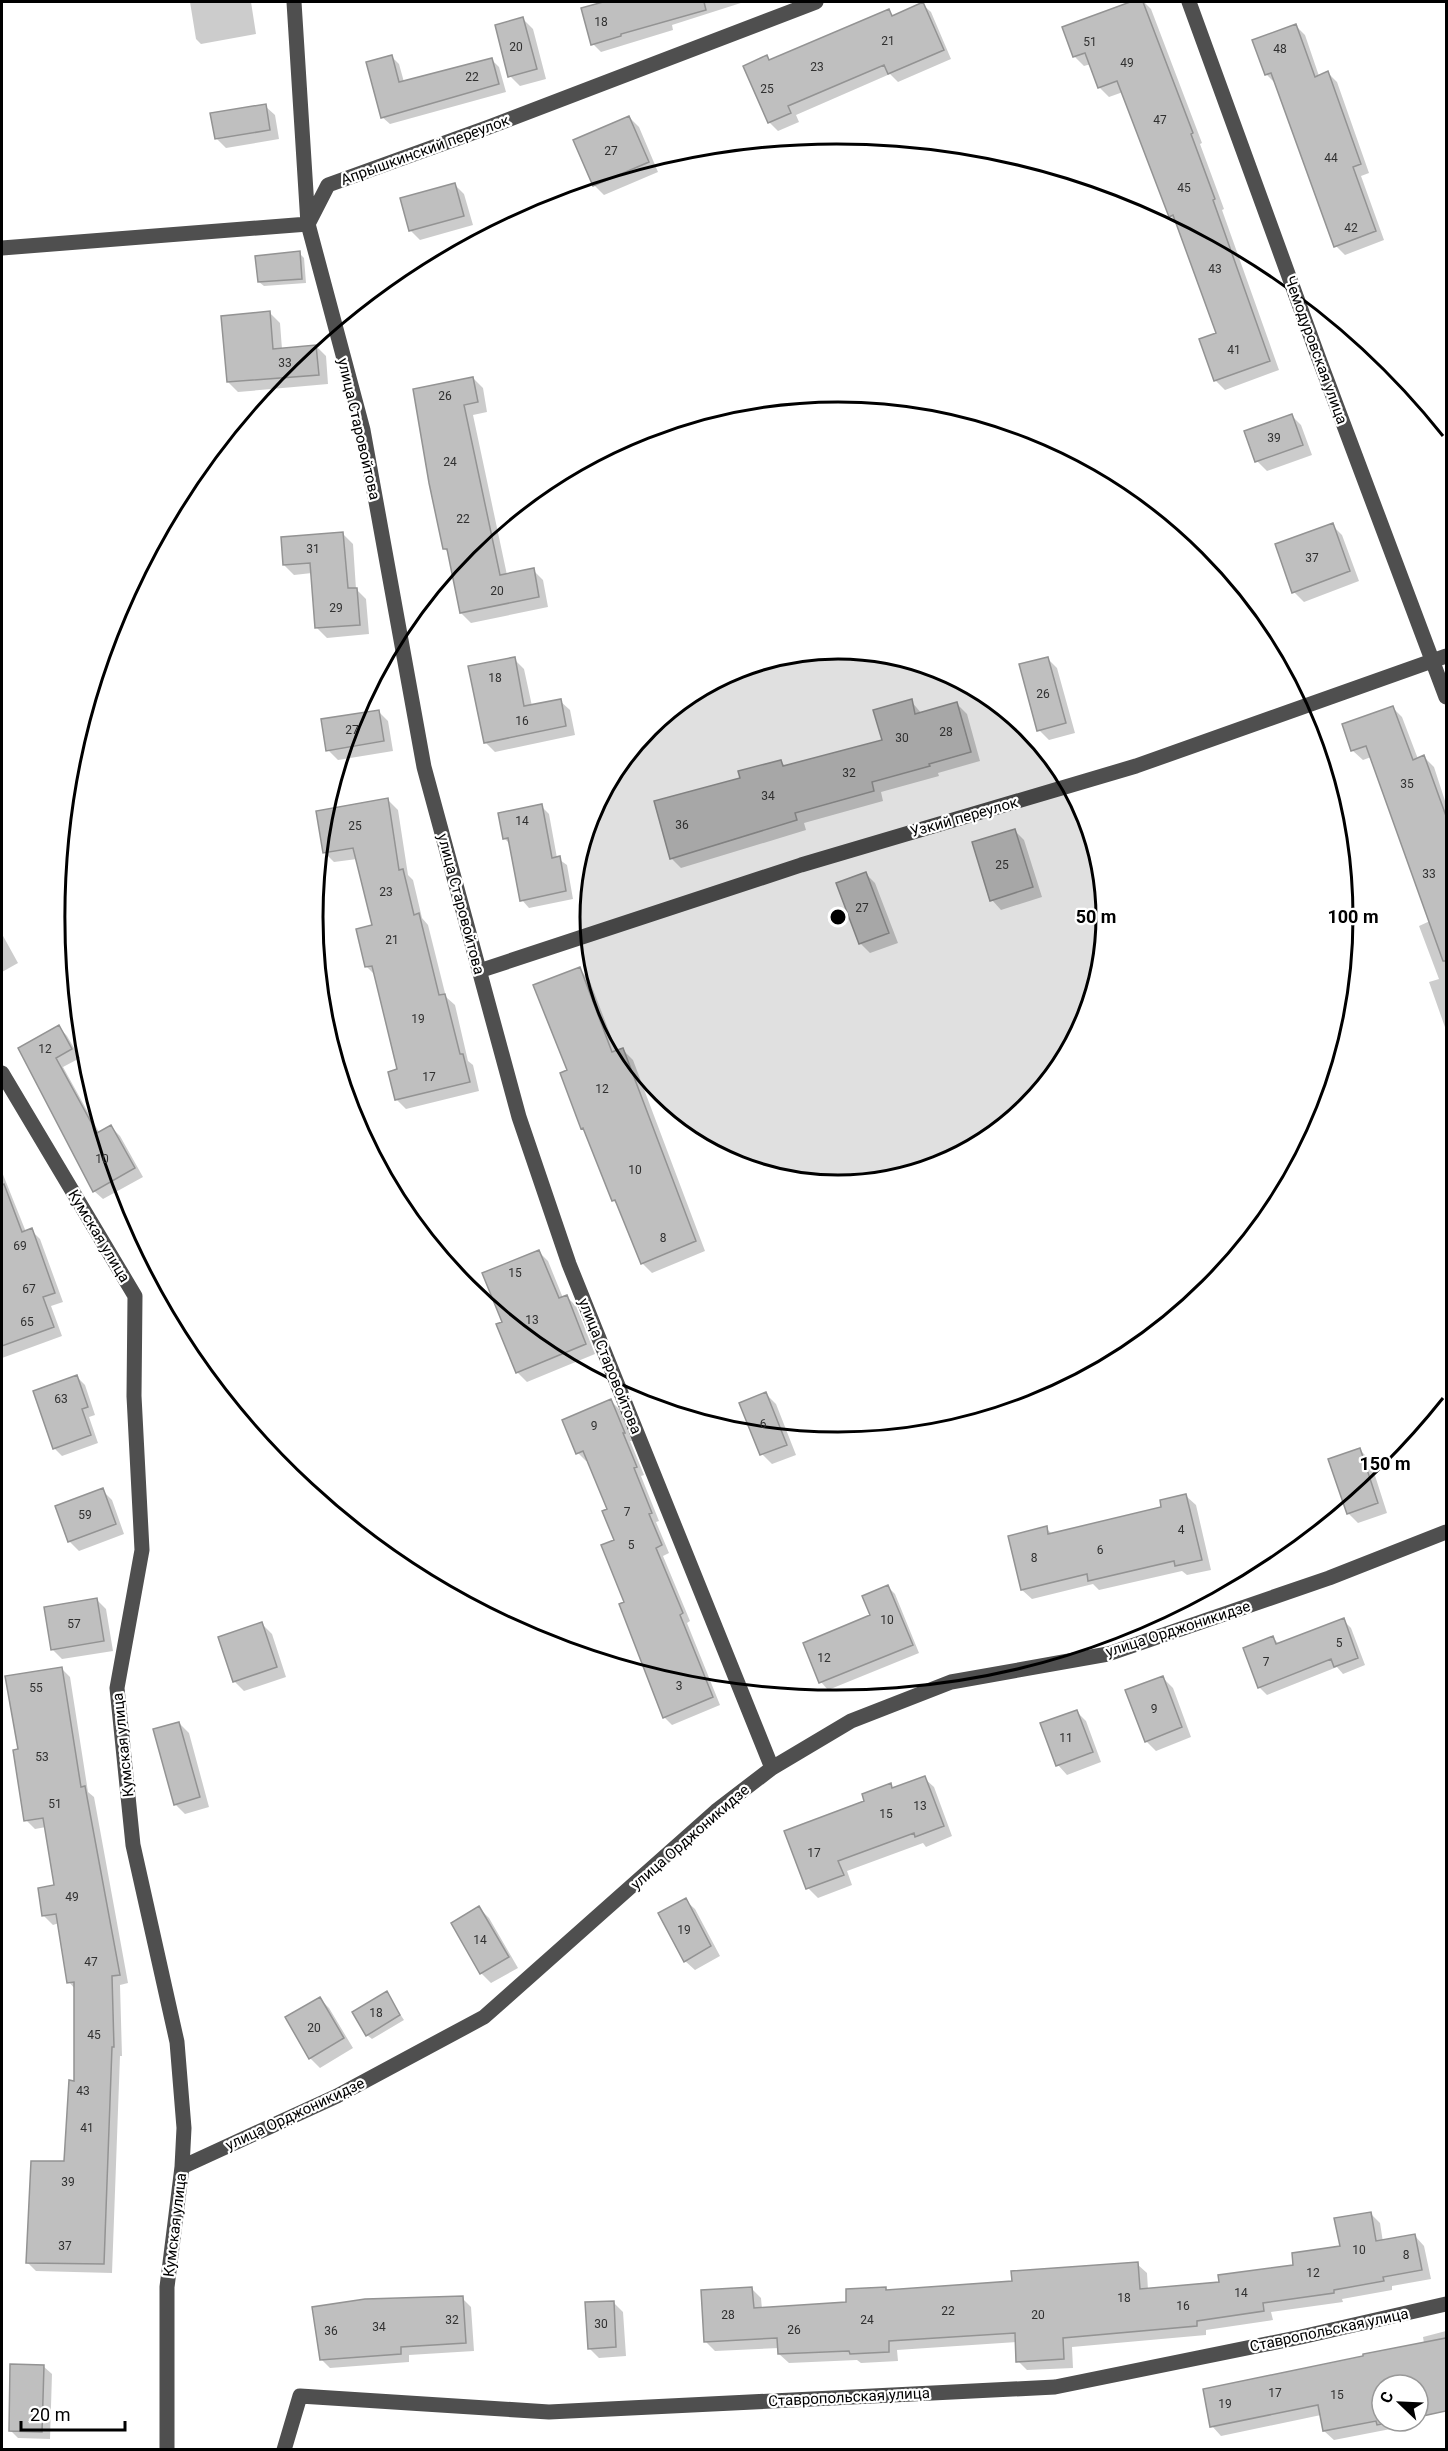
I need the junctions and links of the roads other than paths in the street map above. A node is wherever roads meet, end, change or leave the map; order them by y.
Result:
1 (294, 2) edge
2 (816, 2) edge
3 (1189, 2) edge
4 (308, 224) junction
5 (2, 248) edge
6 (1440, 658) edge
7 (1446, 697) edge
8 (479, 971) junction
9 (2, 1073) edge
10 (1446, 1532) edge
11 (772, 1768) junction
12 (182, 2167) junction
13 (1446, 2304) edge
14 (167, 2450) edge
15 (284, 2450) edge

1 - 4 street, улица Старовойтова
2 - 4 street, Апрышкинский переулок
3 - 6 street, Чемодуровская улица
4 - 5 street
4 - 8 street, улица Старовойтова
6 - 7 street, Чемодуровская улица
6 - 8 street, Узкий переулок
8 - 11 street, улица Старовойтова
9 - 12 street, Кумская улица
10 - 11 street, улица Орджоникидзе
11 - 12 street, улица Орджоникидзе
12 - 14 street, Кумская улица
13 - 15 street, Ставропольская улица

